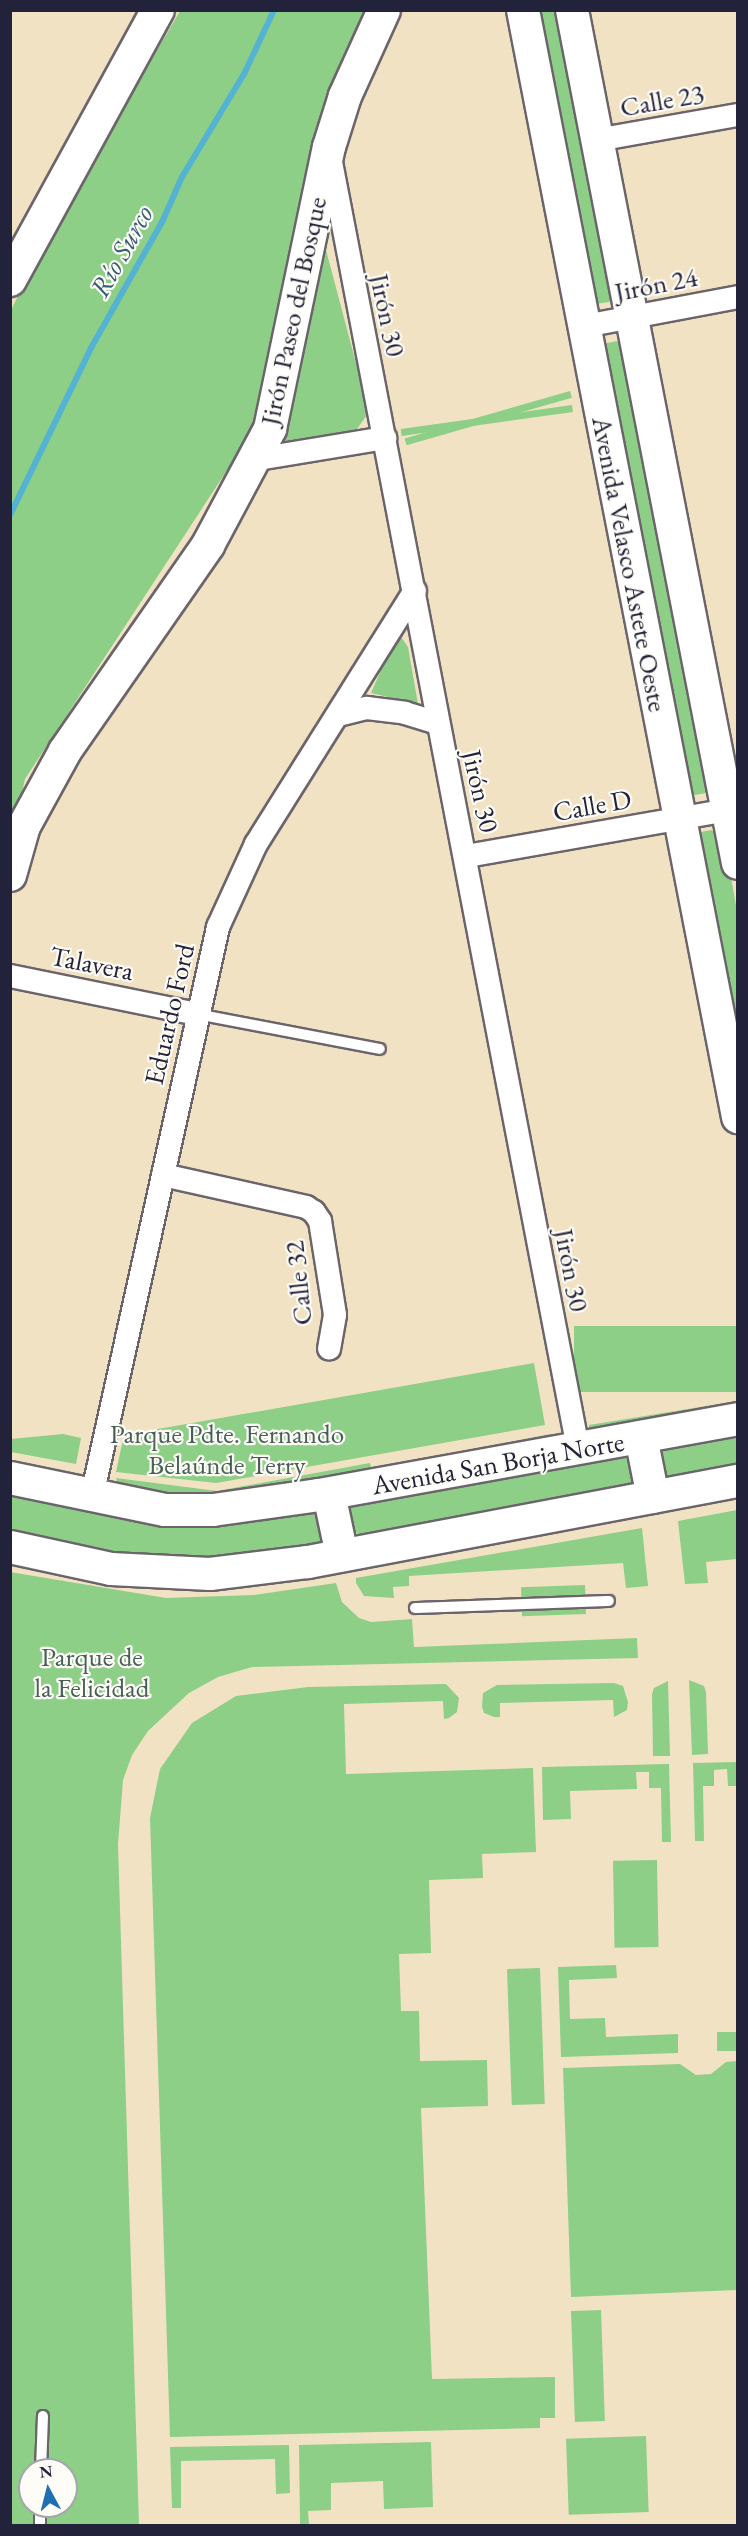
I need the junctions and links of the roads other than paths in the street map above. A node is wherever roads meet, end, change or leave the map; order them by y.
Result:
1 (158, 10) edge
2 (384, 10) edge
3 (523, 10) edge
4 (572, 10) edge
5 (738, 115) edge
6 (597, 140) junction
7 (329, 147) junction
8 (10, 280) edge
9 (738, 297) edge
10 (632, 317) junction
11 (585, 326) junction
12 (385, 438) junction
13 (257, 459) junction
14 (415, 591) junction
15 (338, 715) junction
16 (437, 723) junction
17 (727, 810) junction
18 (679, 818) junction
19 (467, 856) junction
20 (738, 863) edge
21 (10, 875) edge
22 (10, 976) edge
23 (198, 1014) junction
24 (380, 1050) dead end
25 (738, 1117) edge
26 (163, 1174) junction
27 (329, 1348) dead end
28 (738, 1419) edge
29 (641, 1437) junction
30 (578, 1448) junction
31 (10, 1478) edge
32 (738, 1481) edge
33 (329, 1494) junction
34 (92, 1496) junction
35 (653, 1497) junction
36 (10, 1547) edge
37 (342, 1555) junction
38 (609, 1601) dead end
39 (415, 1608) dead end
40 (43, 2416) dead end
41 (41, 2458) edge

1 - 8 street
2 - 7 street, Jirón Paseo del Bosque
3 - 11 street, Avenida Velasco Astete Oeste
4 - 6 street, Avenida Velasco Astete Oeste
5 - 6 street, Calle 23
6 - 10 street, Avenida Velasco Astete Oeste
7 - 12 street, Jirón 30
7 - 13 street, Jirón Paseo del Bosque
9 - 10 street, Jirón 24
10 - 11 street, Jirón 24
10 - 17 street, Avenida Velasco Astete Oeste
11 - 18 street, Avenida Velasco Astete Oeste
12 - 13 street
12 - 14 street, Jirón 30
13 - 21 street, Jirón Paseo del Bosque
14 - 15 street, Eduardo Ford
14 - 16 street, Jirón 30
15 - 16 street
15 - 23 street, Eduardo Ford
16 - 19 street, Jirón 30
17 - 18 street, Calle D
17 - 20 street, Avenida Velasco Astete Oeste
18 - 19 street, Calle D
18 - 25 street, Avenida Velasco Astete Oeste
19 - 30 street, Jirón 30
22 - 23 street, Talavera
23 - 24 lane
23 - 26 street, Eduardo Ford
26 - 27 street, Calle 32
26 - 34 street, Eduardo Ford
28 - 29 street, Avenida San Borja Norte
29 - 30 street, Avenida San Borja Norte
29 - 35 street
30 - 33 street, Avenida San Borja Norte
31 - 34 street, Avenida San Borja Norte
32 - 35 street
33 - 34 street, Avenida San Borja Norte
33 - 37 street
35 - 37 street
36 - 37 street
38 - 39 lane
40 - 41 lane

